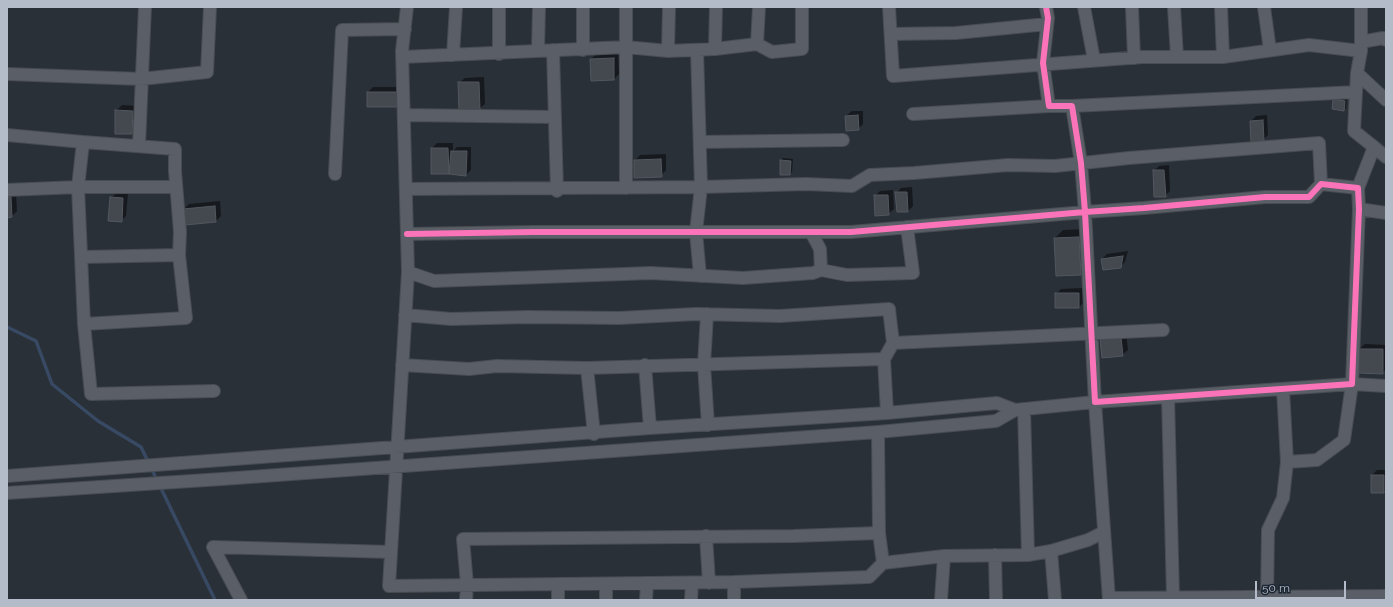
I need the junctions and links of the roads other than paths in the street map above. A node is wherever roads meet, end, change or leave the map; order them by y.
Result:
1 (145, 7) edge
2 (210, 7) edge
3 (408, 7) edge
4 (456, 7) edge
5 (499, 7) edge
6 (539, 7) edge
7 (583, 7) edge
8 (626, 7) edge
9 (669, 7) edge
10 (716, 7) edge
11 (760, 7) edge
12 (802, 7) edge
13 (889, 7) edge
14 (1046, 7) edge
15 (1084, 7) edge
16 (1132, 7) edge
17 (1174, 7) edge
18 (1221, 7) edge
19 (1264, 7) edge
20 (1361, 7) edge
21 (1047, 24) junction
22 (405, 29) junction
23 (891, 34) junction
24 (1386, 40) edge
25 (757, 44) junction
26 (1361, 46) junction
27 (626, 47) junction
28 (715, 49) junction
29 (538, 50) junction
30 (553, 50) junction
31 (583, 50) junction
32 (697, 50) junction
33 (1270, 50) junction
34 (668, 51) junction
35 (499, 54) junction
36 (453, 55) junction
37 (402, 57) junction
38 (1177, 57) junction
39 (1223, 57) junction
40 (1134, 58) junction
41 (1094, 60) junction
42 (1043, 63) junction
43 (1357, 73) junction
44 (7, 74) edge
45 (141, 80) junction
46 (1356, 92) junction
47 (1386, 100) edge
48 (1049, 106) junction
49 (1072, 106) junction
50 (913, 114) dead end
51 (404, 115) junction
52 (555, 117) junction
53 (7, 135) edge
54 (843, 140) dead end
55 (83, 142) junction
56 (700, 142) junction
57 (139, 145) junction
58 (1374, 147) junction
59 (1386, 156) edge
60 (1081, 163) junction
61 (335, 174) dead end
62 (1321, 184) junction
63 (78, 187) junction
64 (176, 187) junction
65 (626, 188) junction
66 (701, 188) junction
67 (1358, 188) junction
68 (406, 189) junction
69 (7, 190) edge
70 (557, 190) junction
71 (1359, 209) junction
72 (1085, 212) junction
73 (1386, 213) edge
74 (907, 227) junction
75 (696, 232) junction
76 (811, 232) junction
77 (407, 234) junction
78 (179, 255) junction
79 (82, 257) junction
80 (822, 270) junction
81 (408, 272) junction
82 (700, 276) junction
83 (707, 314) junction
84 (405, 315) junction
85 (84, 324) junction
86 (1163, 330) dead end
87 (1091, 333) junction
88 (893, 343) junction
89 (884, 359) junction
90 (402, 365) junction
91 (644, 365) junction
92 (704, 365) junction
93 (587, 368) junction
94 (1352, 384) junction
95 (1386, 386) edge
96 (1283, 389) junction
97 (214, 391) dead end
98 (1168, 397) junction
99 (1095, 402) junction
100 (1019, 410) junction
101 (888, 413) junction
102 (708, 425) junction
103 (650, 428) junction
104 (878, 432) junction
105 (594, 434) junction
106 (397, 447) junction
107 (1287, 462) junction
108 (395, 467) junction
109 (7, 476) edge
110 (7, 493) edge
111 (1104, 532) junction
112 (879, 533) junction
113 (706, 536) junction
114 (1051, 551) junction
115 (390, 552) junction
116 (996, 554) junction
117 (1028, 555) junction
118 (944, 556) junction
119 (884, 563) junction
120 (734, 582) junction
121 (692, 583) junction
122 (709, 583) junction
123 (558, 584) junction
124 (606, 584) junction
125 (646, 584) junction
126 (466, 585) junction
127 (1386, 596) edge
128 (1173, 597) junction
129 (1109, 599) edge
130 (1153, 599) edge
131 (1267, 599) edge
132 (241, 600) edge
133 (466, 600) edge
134 (558, 600) edge
135 (606, 600) edge
136 (646, 600) edge
137 (691, 600) edge
138 (734, 600) edge
139 (941, 600) edge
140 (996, 600) edge
141 (1055, 600) edge

1 - 45 street
2 - 45 street
3 - 22 street
4 - 36 street
5 - 35 street
6 - 29 street
7 - 31 street
8 - 27 street
9 - 34 street
10 - 28 street
11 - 25 street
12 - 25 street
13 - 23 street
14 - 21 street
15 - 41 street
16 - 40 street
17 - 38 street
18 - 39 street
19 - 33 street
20 - 26 street
21 - 23 street
21 - 42 street
22 - 37 street
22 - 61 street
23 - 42 street
24 - 26 street
25 - 28 street
26 - 33 street
26 - 43 street
27 - 31 street
27 - 34 street
27 - 65 street
28 - 32 street
29 - 30 street
29 - 35 street
30 - 31 street
30 - 52 street
32 - 34 street
32 - 56 street
33 - 39 street
35 - 36 street
36 - 37 street
37 - 51 street
38 - 39 street
38 - 40 street
40 - 41 street
41 - 42 street
42 - 48 street
43 - 46 street
43 - 47 street
44 - 45 street
45 - 57 street
46 - 49 street
46 - 58 street
48 - 49 street
48 - 50 street
49 - 60 street
51 - 52 street
51 - 68 street
52 - 70 street
53 - 55 street
54 - 56 street
55 - 57 street
55 - 63 street
56 - 66 street
57 - 64 street
58 - 59 street
58 - 67 street
60 - 62 street
60 - 66 street
60 - 72 street
62 - 67 street
62 - 72 street
63 - 64 street
63 - 69 street
63 - 79 street
64 - 78 street
65 - 66 street
65 - 70 street
66 - 75 street
67 - 71 street
68 - 70 street
68 - 77 street
71 - 73 street
71 - 94 street
72 - 74 street
72 - 87 street
74 - 76 street
74 - 80 street
75 - 76 street
75 - 77 street
75 - 82 street
76 - 80 street
77 - 81 street
78 - 79 street
78 - 85 street
79 - 85 street
80 - 82 street
81 - 82 street
81 - 84 street
83 - 84 street
83 - 88 street
83 - 92 street
84 - 90 street
85 - 97 street
86 - 87 street
87 - 88 street
87 - 99 street
88 - 89 street
89 - 92 street
89 - 101 street
90 - 93 street
90 - 106 street
91 - 92 street
91 - 93 street
91 - 103 street
92 - 102 street
93 - 105 street
94 - 95 street
94 - 96 street
94 - 107 street
96 - 98 street
96 - 107 street
98 - 99 street
98 - 128 street
99 - 100 street
99 - 111 street
100 - 101 street
100 - 104 street
100 - 117 street
101 - 102 street
102 - 103 street
103 - 105 street
104 - 108 street
104 - 112 street
105 - 106 street
106 - 108 street
106 - 109 street
107 - 131 street
108 - 110 street
108 - 115 street
111 - 114 street
111 - 129 street
112 - 113 street
112 - 119 street
113 - 122 street
113 - 126 street
114 - 117 street
114 - 141 street
115 - 126 street
115 - 132 street
116 - 117 street
116 - 118 street
116 - 140 street
118 - 119 street
118 - 139 street
119 - 120 street
120 - 122 street
120 - 138 street
121 - 122 street
121 - 125 street
121 - 137 street
123 - 124 street
123 - 126 street
123 - 134 street
124 - 125 street
124 - 135 street
125 - 136 street
126 - 133 street
127 - 131 street
128 - 130 street
128 - 131 street
129 - 130 street

